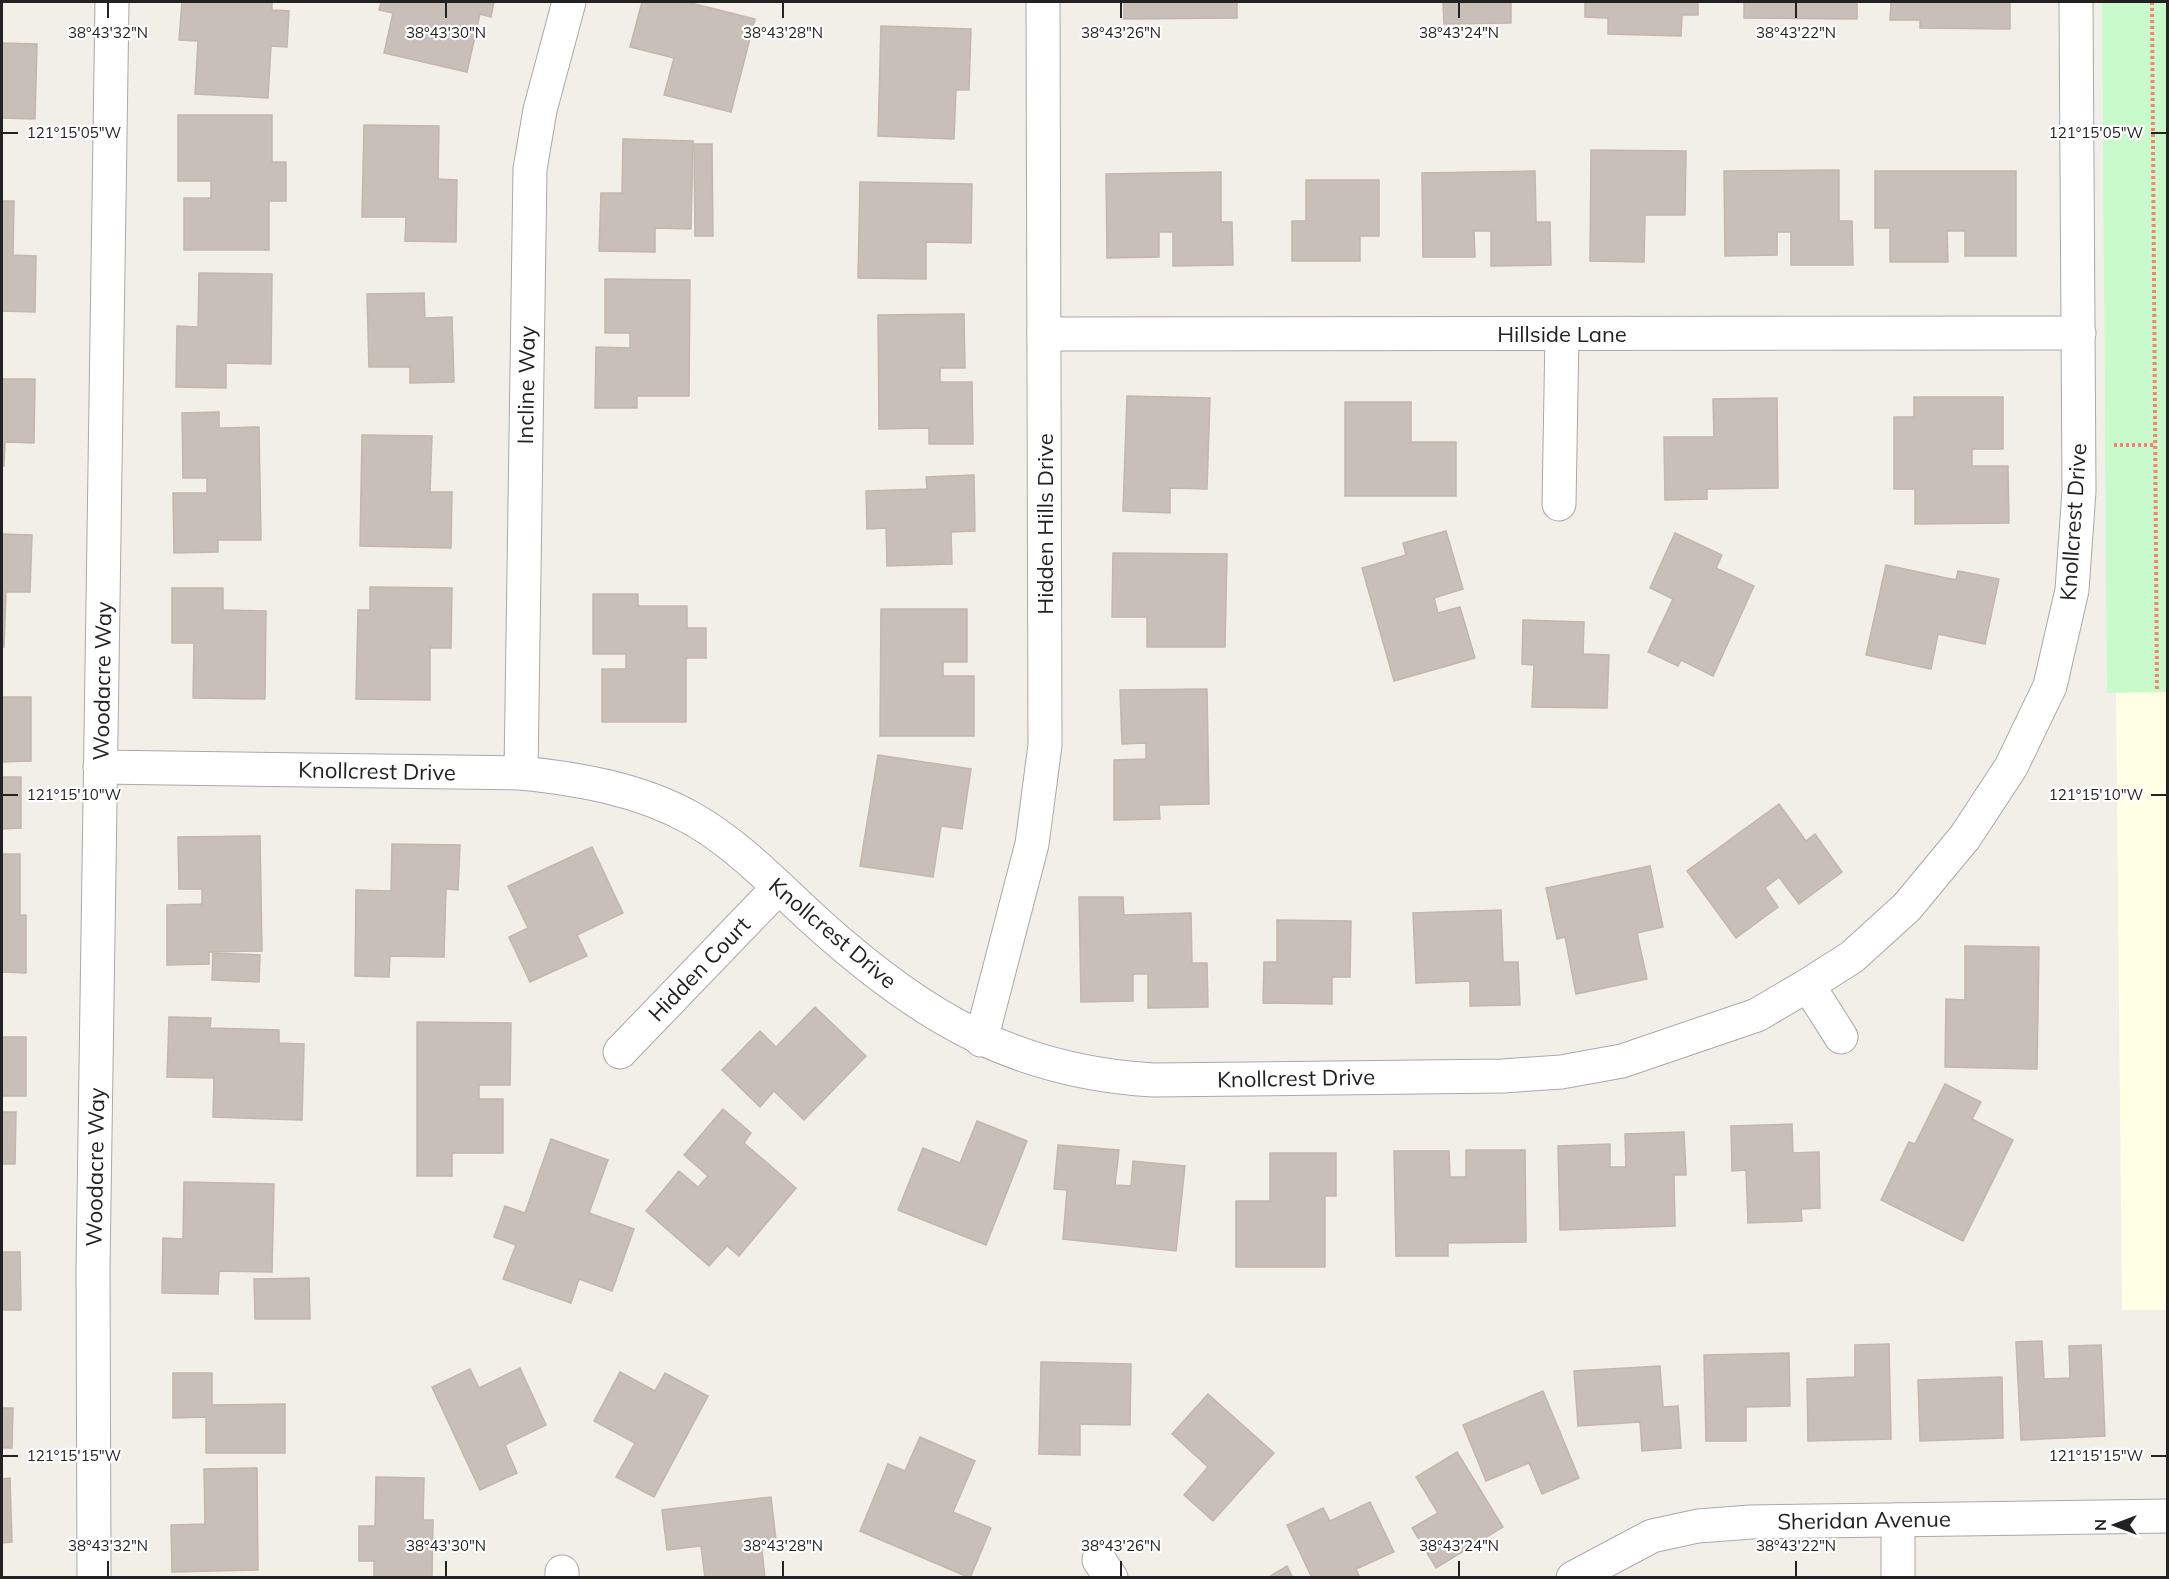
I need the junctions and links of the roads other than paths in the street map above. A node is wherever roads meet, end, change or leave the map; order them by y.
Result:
1 (112, 2) edge
2 (569, 2) edge
3 (1043, 2) edge
4 (2076, 2) edge
5 (2079, 333) junction
6 (1044, 334) junction
7 (1562, 334) junction
8 (1559, 504) dead end
9 (100, 767) junction
10 (521, 773) junction
11 (779, 886) junction
12 (1808, 985) junction
13 (1841, 1037) dead end
14 (981, 1040) junction
15 (620, 1052) dead end
16 (2168, 1516) edge
17 (1898, 1520) junction
18 (94, 1578) edge
19 (1573, 1578) edge
20 (1898, 1578) edge

1 - 9 street, Woodacre Way
2 - 10 street, Incline Way
3 - 6 street, Hidden Hills Drive
4 - 5 street, Knollcrest Drive
5 - 7 street, Hillside Lane
5 - 12 street, Knollcrest Drive
6 - 7 street, Hillside Lane
6 - 14 street, Hidden Hills Drive
7 - 8 street
9 - 10 street, Knollcrest Drive
9 - 18 street, Woodacre Way
10 - 11 street, Knollcrest Drive
11 - 14 street, Knollcrest Drive
11 - 15 street, Hidden Court
12 - 13 street
12 - 14 street, Knollcrest Drive
16 - 17 street, Sheridan Avenue
17 - 19 street, Sheridan Avenue
17 - 20 street

